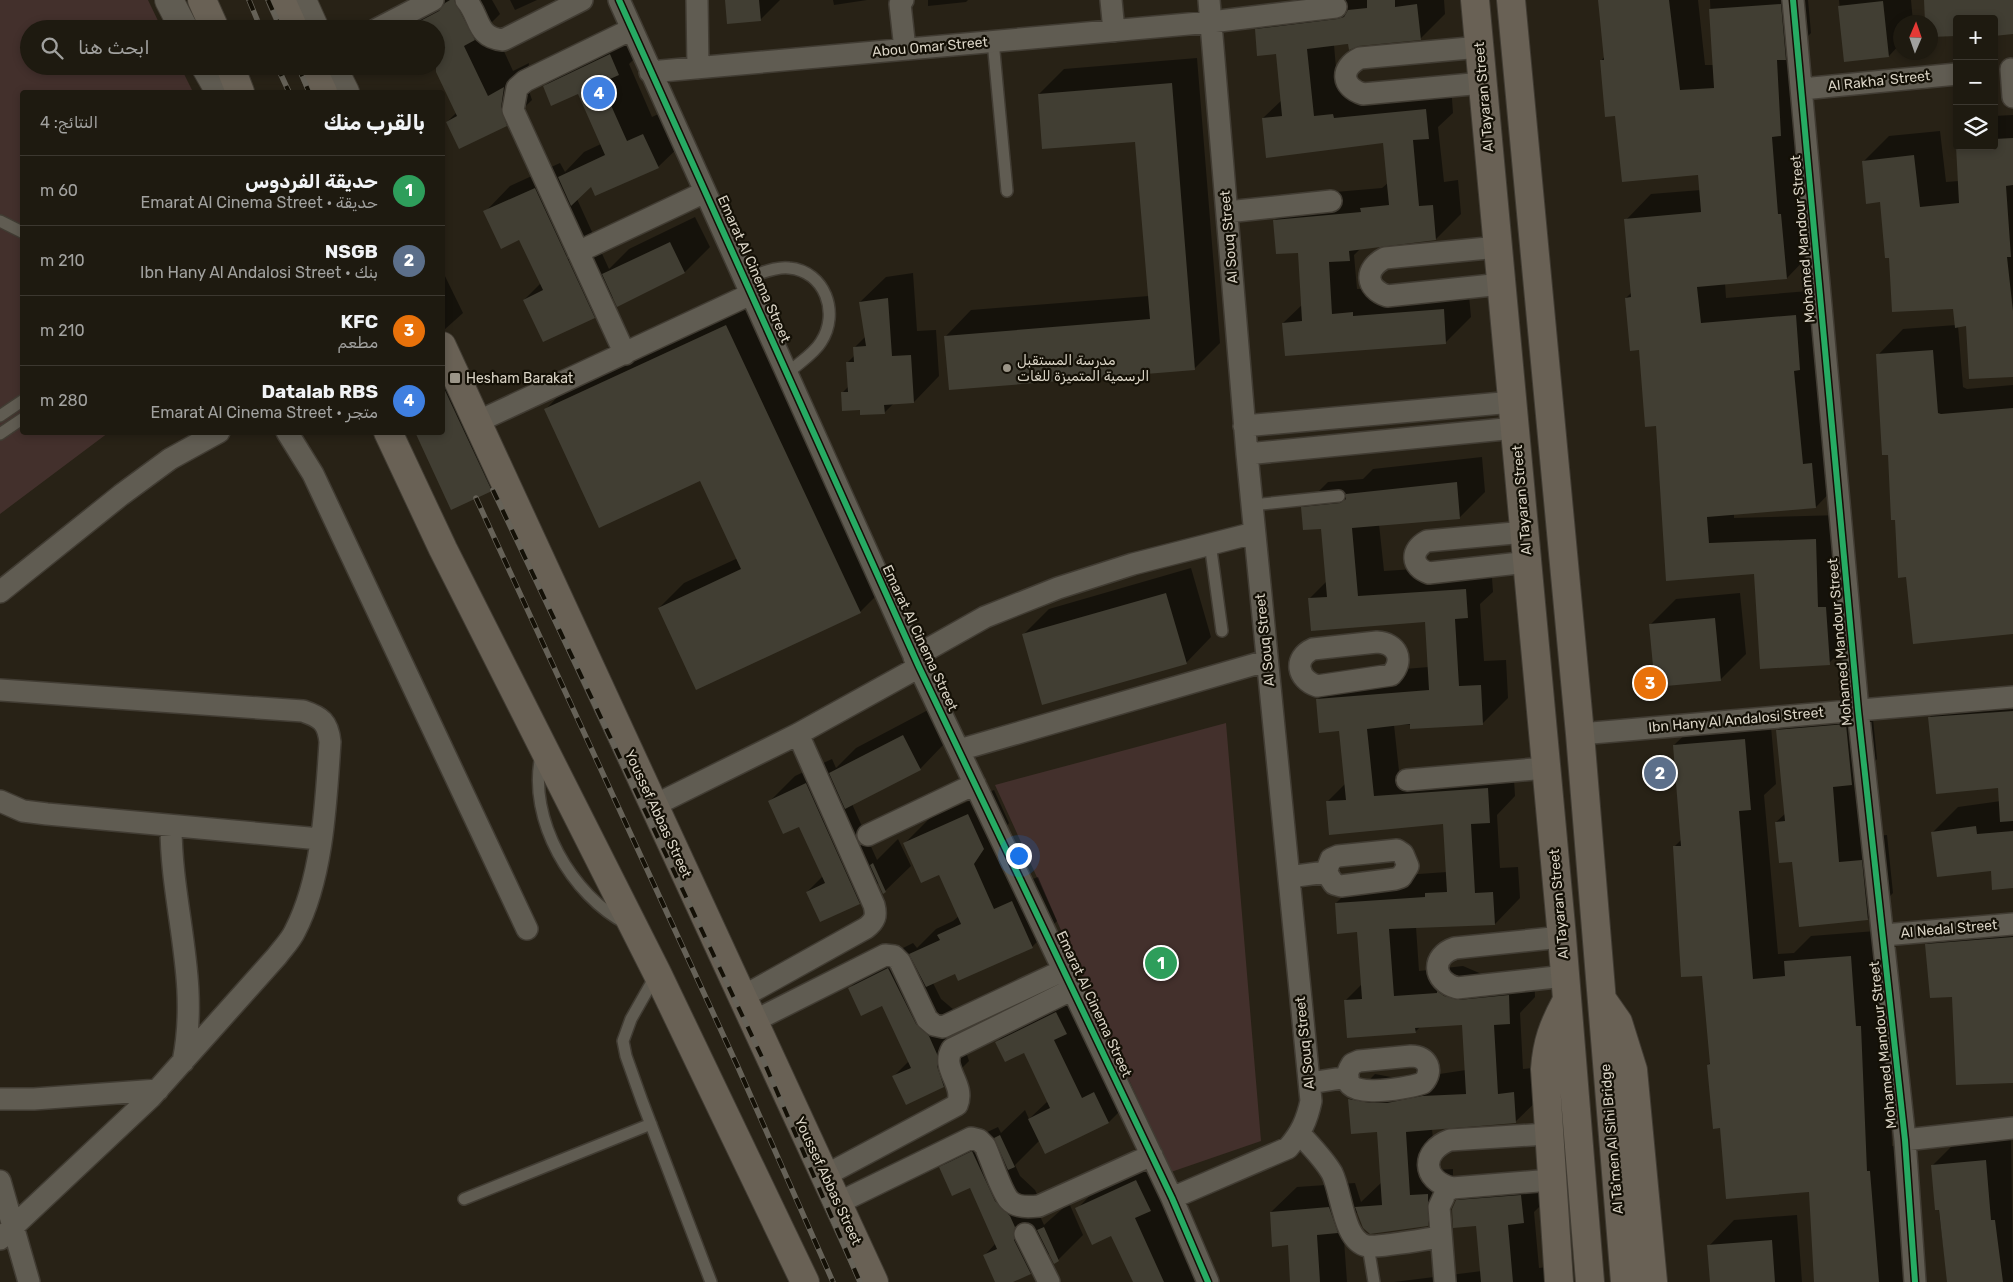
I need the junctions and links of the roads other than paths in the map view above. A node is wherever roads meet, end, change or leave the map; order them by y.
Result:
1 (169, 0) edge
2 (202, 0) edge
3 (281, 0) edge
4 (302, 0) edge
5 (432, 0) edge
6 (466, 0) edge
7 (582, 0) edge
8 (619, 0) edge
9 (697, 0) edge
10 (1111, 0) edge
11 (1209, 0) edge
12 (1475, 0) edge
13 (1511, 0) edge
14 (1794, 0) edge
15 (898, 1) edge
16 (1336, 7) dead end
17 (179, 20) edge
18 (211, 20) edge
19 (290, 20) edge
20 (311, 20) edge
21 (394, 20) edge
22 (1211, 22) junction
23 (632, 29) junction
24 (1114, 31) junction
25 (993, 41) junction
26 (1480, 47) junction
27 (905, 50) junction
28 (698, 68) junction
29 (2006, 69) edge
30 (650, 72) junction
31 (1953, 74) edge
32 (210, 75) edge
33 (233, 75) edge
34 (315, 75) edge
35 (336, 75) edge
36 (1483, 83) junction
37 (1802, 89) junction
38 (219, 90) edge
39 (239, 90) edge
40 (322, 90) edge
41 (344, 90) edge
42 (2013, 97) edge
43 (1007, 191) dead end
44 (705, 192) junction
45 (1331, 201) dead end
46 (1227, 212) junction
47 (0, 221) edge
48 (20, 231) edge
49 (1498, 247) junction
50 (578, 252) junction
51 (1502, 284) junction
52 (747, 286) junction
53 (445, 352) edge
54 (625, 354) junction
55 (787, 374) junction
56 (20, 402) edge
57 (1514, 415) junction
58 (0, 416) edge
59 (20, 420) edge
60 (479, 421) junction
61 (1244, 426) junction
62 (0, 434) edge
63 (214, 435) edge
64 (289, 435) edge
65 (389, 435) edge
66 (1247, 454) junction
67 (1339, 496) dead end
68 (1252, 505) junction
69 (1525, 532) junction
70 (1254, 533) junction
71 (1210, 543) junction
72 (1528, 562) junction
73 (0, 592) edge
74 (1222, 631) dead end
75 (917, 662) junction
76 (1267, 667) junction
77 (1299, 668) dead end
78 (0, 690) edge
79 (2013, 697) edge
80 (1858, 710) junction
81 (798, 734) junction
82 (1580, 734) junction
83 (959, 750) junction
84 (1546, 768) junction
85 (1407, 780) dead end
86 (975, 784) junction
87 (0, 801) edge
88 (655, 805) junction
89 (171, 826) junction
90 (868, 835) dead end
91 (320, 839) junction
92 (1326, 872) dead end
93 (1288, 877) junction
94 (2013, 924) edge
95 (527, 929) dead end
96 (1884, 934) junction
97 (1562, 937) junction
98 (1064, 970) junction
99 (657, 973) junction
100 (1566, 988) junction
101 (1073, 990) junction
102 (742, 997) junction
103 (1600, 997) junction
104 (754, 1021) junction
105 (183, 1062) junction
106 (1348, 1078) dead end
107 (1310, 1083) junction
108 (158, 1090) junction
109 (0, 1099) edge
110 (651, 1124) junction
111 (2013, 1128) edge
112 (1300, 1134) junction
113 (1548, 1134) junction
114 (1905, 1140) junction
115 (1152, 1155) junction
116 (826, 1175) junction
117 (1551, 1180) junction
118 (0, 1181) edge
119 (1452, 1188) junction
120 (464, 1198) dead end
121 (1172, 1198) junction
122 (838, 1203) junction
123 (7, 1233) edge
124 (1025, 1234) dead end
125 (1440, 1237) junction
126 (1368, 1246) junction
127 (29, 1282) edge
128 (711, 1282) edge
129 (805, 1282) edge
130 (874, 1282) edge
131 (1048, 1282) edge
132 (1208, 1282) edge
133 (1374, 1282) edge
134 (1442, 1282) edge
135 (1559, 1282) edge
136 (1590, 1282) edge
137 (1625, 1282) edge
138 (1653, 1282) edge
139 (1915, 1282) edge

1 - 17 street
2 - 18 main road
3 - 19 main road
4 - 20 street
5 - 21 street
6 - 7 street
8 - 23 street, Emarat Al Cinema Street
9 - 28 street
10 - 24 street
11 - 22 street, Al Souq Street
12 - 26 main road, Al Tayaran Street
13 - 82 main road
14 - 37 street, Mohamed Mandour Street
15 - 27 street
16 - 22 street, Abou Omar Street
22 - 24 street, Abou Omar Street
22 - 46 street, Al Souq Street
23 - 30 street, Emarat Al Cinema Street
23 - 50 street
24 - 25 street, Abou Omar Street
25 - 27 street, Abou Omar Street
25 - 43 lane
26 - 36 main road, Al Tayaran Street
26 - 36 street
27 - 28 street, Abou Omar Street
28 - 30 street, Abou Omar Street
29 - 42 street
30 - 44 street, Emarat Al Cinema Street
31 - 37 street, Al Rakha' Street
32 - 38 street
33 - 39 main road
34 - 40 main road
35 - 41 street
36 - 49 main road, Al Tayaran Street
37 - 80 street, Mohamed Mandour Street
44 - 50 street
44 - 52 street, Emarat Al Cinema Street
45 - 46 street
46 - 61 street, Al Souq Street
47 - 48 lane
49 - 51 main road, Al Tayaran Street
49 - 51 street
50 - 54 street
51 - 57 main road, Al Tayaran Street
52 - 54 street
52 - 55 street, Emarat Al Cinema Street
52 - 55 lane
53 - 60 main road, Youssef Abbas Street
54 - 60 street
55 - 75 street, Emarat Al Cinema Street
56 - 58 lane
57 - 61 street
57 - 66 street
57 - 69 main road, Al Tayaran Street
59 - 62 lane
60 - 88 main road, Youssef Abbas Street
61 - 66 street, Al Souq Street
63 - 73 street
64 - 95 street
65 - 99 main road
66 - 68 street, Al Souq Street
67 - 68 lane
68 - 70 street, Al Souq Street
69 - 72 main road, Al Tayaran Street
69 - 72 street
70 - 71 street
70 - 76 street, Al Souq Street
71 - 74 lane
71 - 75 street
72 - 84 main road, Al Tayaran Street
75 - 81 street
75 - 83 street, Emarat Al Cinema Street
76 - 77 street
76 - 83 street
76 - 93 street, Al Souq Street
78 - 91 street
79 - 80 street, Ibn Hany Al Andalosi Street
80 - 82 street, Ibn Hany Al Andalosi Street
80 - 96 street, Mohamed Mandour Street
81 - 88 street
81 - 102 street
82 - 103 main road
83 - 86 street, Emarat Al Cinema Street
84 - 85 street
84 - 97 main road, Al Tayaran Street
86 - 90 street
86 - 98 street, Emarat Al Cinema Street
87 - 89 street
88 - 102 main road, Youssef Abbas Street
89 - 91 street
89 - 105 street
91 - 105 street
92 - 93 street
93 - 107 street, Al Souq Street
94 - 96 street, Al Nedal Street
96 - 114 street, Mohamed Mandour Street
97 - 100 main road, Al Tayaran Street
97 - 100 street
98 - 101 street, Emarat Al Cinema Street
98 - 104 street
99 - 110 lane
99 - 129 main road
100 - 113 main road
100 - 136 main road
101 - 115 street, Emarat Al Cinema Street
101 - 116 street
102 - 104 main road, Youssef Abbas Street
103 - 137 main road, Al Ta'men Al Sihi Bridge
103 - 138 main road
104 - 116 main road, Youssef Abbas Street
105 - 108 street
106 - 107 street
107 - 112 street, Al Souq Street
108 - 109 street
108 - 123 street
110 - 120 lane
110 - 128 lane
111 - 114 street
112 - 121 street, Al Souq Street
112 - 126 street
113 - 117 main road
113 - 119 street
114 - 139 street, Mohamed Mandour Street
115 - 121 street, Emarat Al Cinema Street
115 - 122 street
116 - 122 main road, Youssef Abbas Street
117 - 119 street
117 - 135 main road
118 - 123 street
119 - 125 street
121 - 132 street, Emarat Al Cinema Street
122 - 130 main road, Youssef Abbas Street
123 - 127 street
124 - 131 street
125 - 126 street
125 - 134 street
126 - 133 lane

